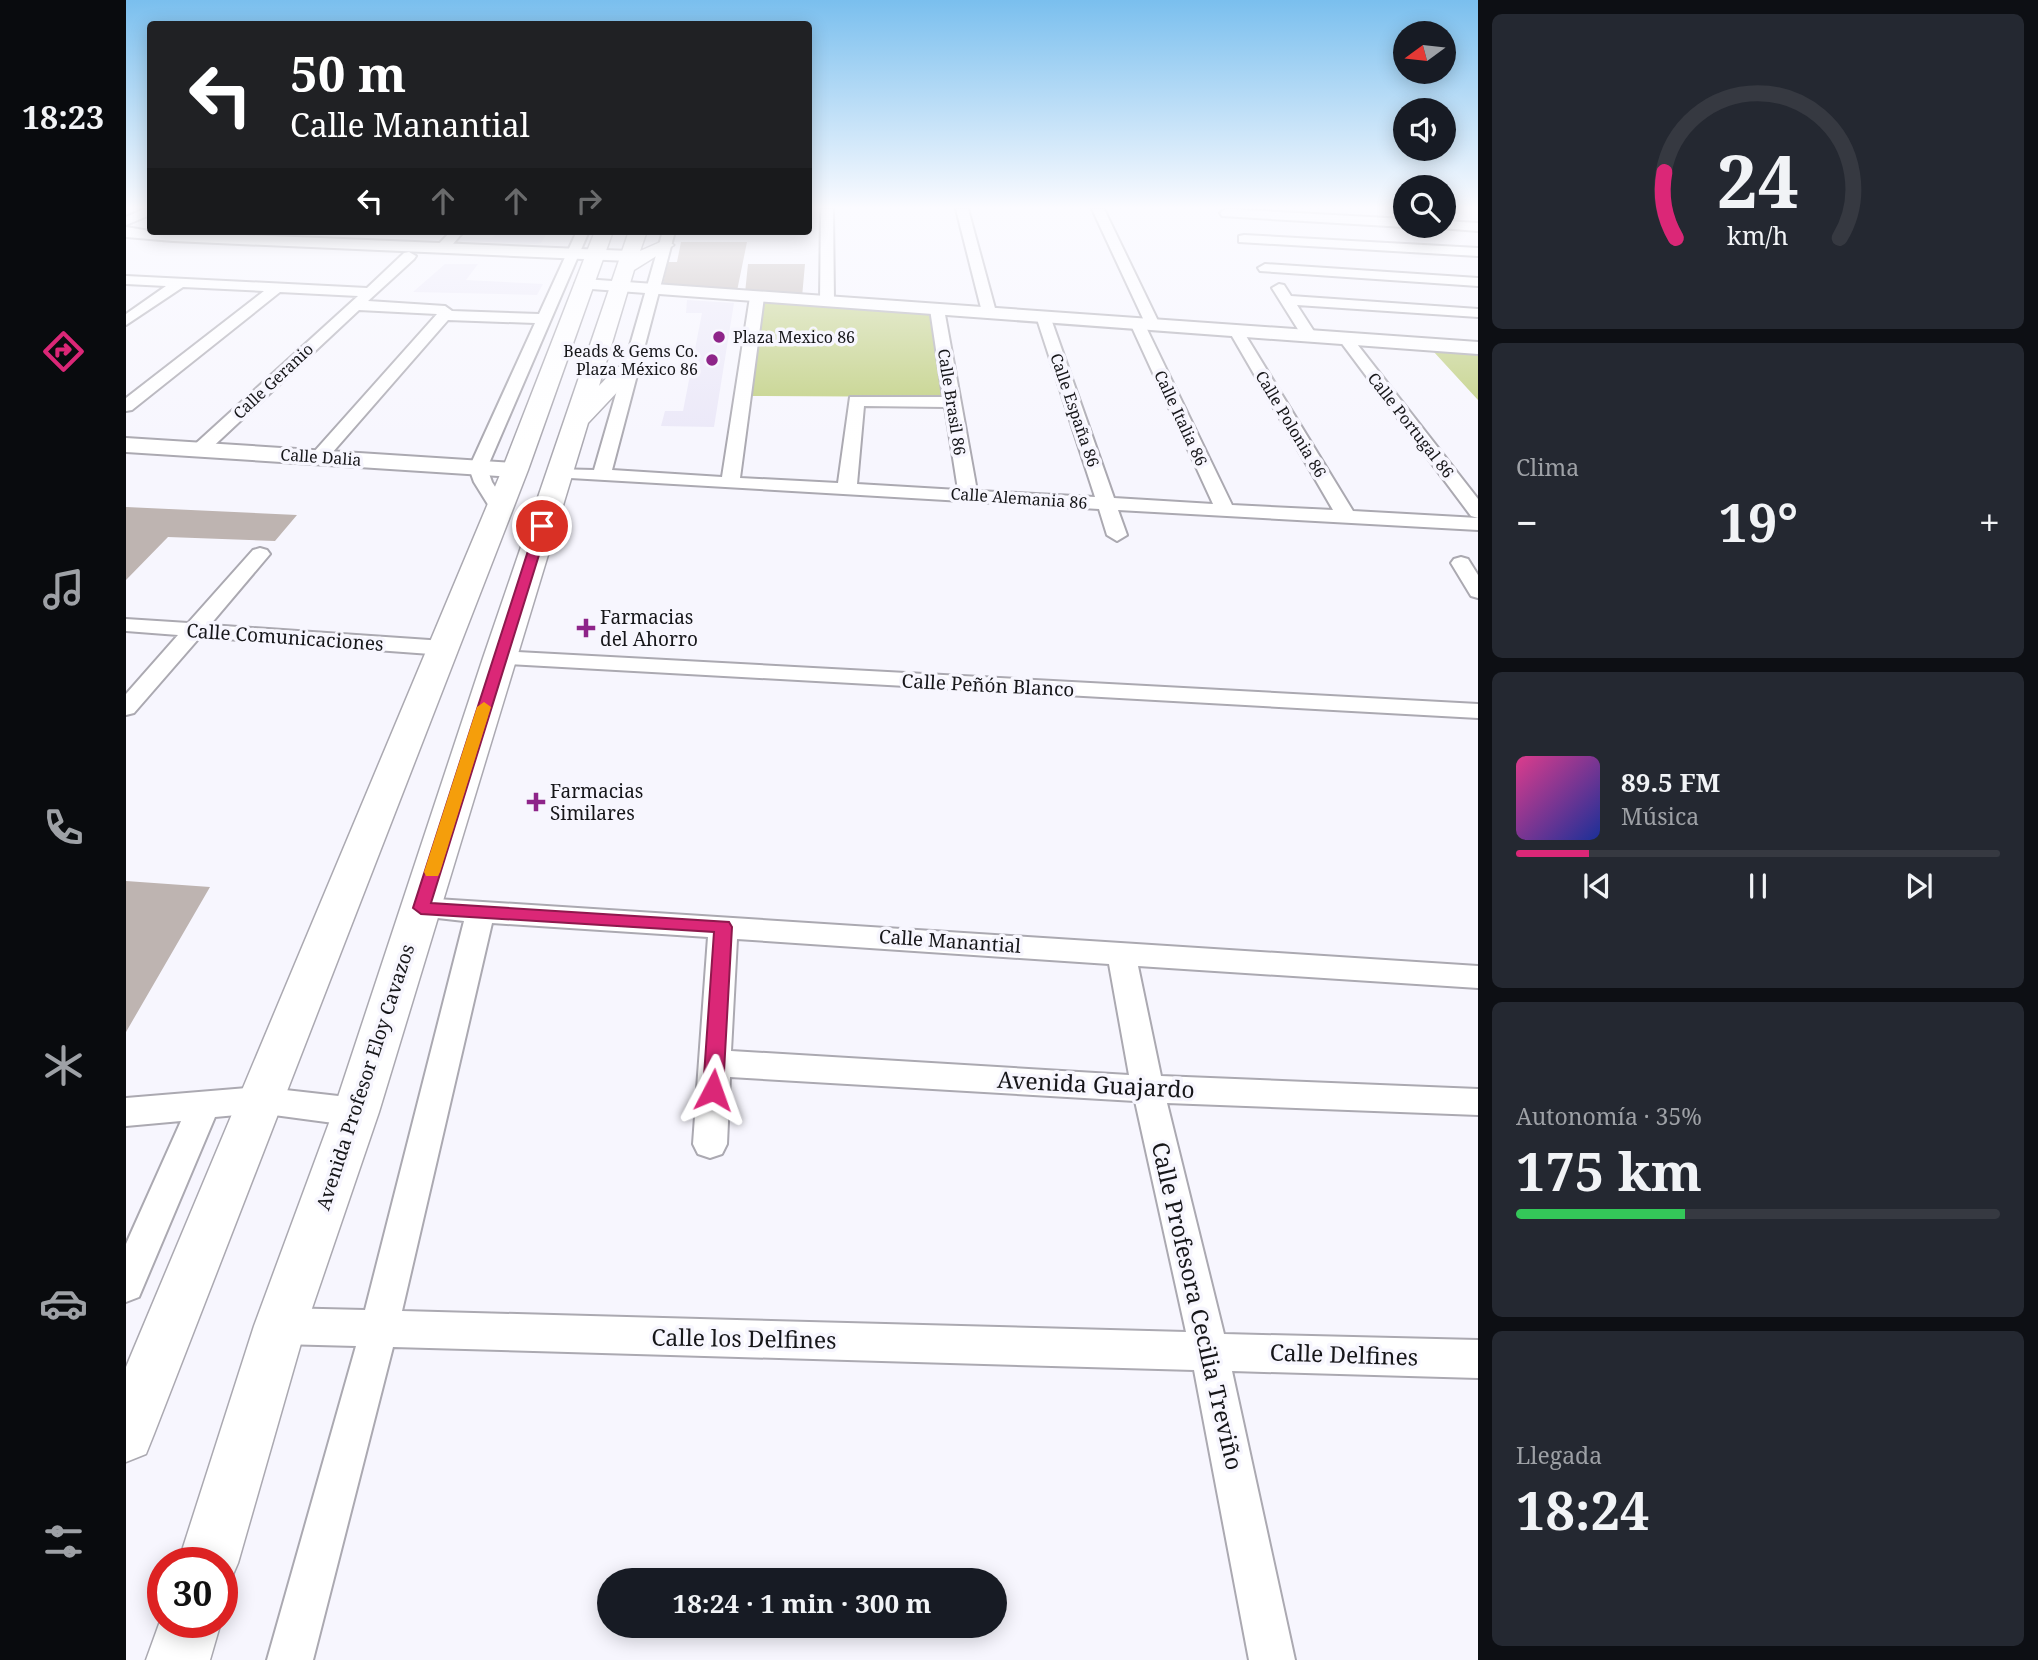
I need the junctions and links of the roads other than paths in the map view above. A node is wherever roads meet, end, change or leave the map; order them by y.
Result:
1 (176, 286) edge
2 (227, 286) edge
3 (375, 286) edge
4 (581, 286) edge
5 (592, 286) edge
6 (597, 286) edge
7 (605, 286) edge
8 (644, 286) edge
9 (655, 286) edge
10 (828, 286) edge
11 (982, 286) edge
12 (1130, 286) edge
13 (1278, 286) edge
14 (275, 289) junction
15 (654, 290) junction
16 (369, 292) junction
17 (757, 297) junction
18 (1287, 299) junction
19 (827, 302) junction
20 (356, 305) junction
21 (937, 309) junction
22 (989, 312) junction
23 (1478, 313) edge
24 (444, 315) junction
25 (1043, 316) junction
26 (544, 319) junction
27 (126, 321) edge
28 (1145, 324) junction
29 (1236, 331) junction
30 (1309, 336) junction
31 (1345, 338) junction
32 (1478, 348) edge
33 (631, 359) junction
34 (857, 400) joint
35 (953, 402) junction
36 (126, 406) edge
37 (578, 421) junction
38 (126, 445) edge
39 (199, 450) junction
40 (320, 457) junction
41 (478, 468) junction
42 (515, 470) junction
43 (559, 473) junction
44 (602, 475) junction
45 (730, 482) junction
46 (847, 488) junction
47 (968, 495) junction
48 (1107, 504) junction
49 (499, 506) junction
50 (1226, 512) junction
51 (1478, 512) edge
52 (1347, 517) junction
53 (1478, 524) edge
54 (1116, 535) dead end
55 (260, 554) dead end
56 (1461, 563) dead end
57 (1478, 592) edge
58 (126, 625) edge
59 (194, 631) junction
60 (444, 648) junction
61 (499, 658) junction
62 (126, 708) edge
63 (1478, 711) edge
64 (421, 908) junction
65 (480, 914) junction
66 (723, 927) junction
67 (1121, 952) junction
68 (1478, 977) edge
69 (715, 1063) junction
70 (1148, 1089) junction
71 (259, 1100) junction
72 (1478, 1102) edge
73 (205, 1103) junction
74 (126, 1112) edge
75 (356, 1112) junction
76 (710, 1144) dead end
77 (126, 1285) edge
78 (280, 1326) junction
79 (379, 1331) junction
80 (1209, 1351) junction
81 (1478, 1359) edge
82 (126, 1434) edge
83 (213, 1547) edge
84 (185, 1638) edge
85 (178, 1660) edge
86 (290, 1660) edge
87 (1272, 1660) edge

1 - 27 street
2 - 14 street
3 - 16 street, Calle Geranio
4 - 26 street
5 - 42 main road, Avenida Profesor Eloy Cavazos
6 - 37 main road, Avenida Profesor Eloy Cavazos
7 - 33 main road
8 - 15 street
9 - 15 street
10 - 19 street
11 - 22 street
12 - 28 street, Calle Italia 86
13 - 18 street
14 - 16 street
14 - 36 street
15 - 17 street
15 - 33 street
16 - 20 street, Calle Geranio
17 - 19 street
17 - 45 street
18 - 23 street
18 - 30 street
19 - 21 street
20 - 24 street
20 - 39 street, Calle Geranio
21 - 22 street
21 - 35 street, Calle Brasil 86
22 - 25 street
24 - 26 street
24 - 40 street
25 - 28 street
25 - 48 street, Calle España 86
26 - 41 street
28 - 29 street
28 - 50 street, Calle Italia 86
29 - 30 street
29 - 52 street, Calle Polonia 86
30 - 31 street
31 - 32 street
31 - 51 street, Calle Portugal 86
33 - 37 main road
33 - 44 street
34 - 35 street
34 - 46 street
35 - 47 street, Calle Brasil 86
37 - 43 main road, Avenida Profesor Eloy Cavazos
38 - 39 street, Calle Dalia
39 - 40 street, Calle Dalia
40 - 41 street, Calle Dalia
41 - 42 street, Calle Dalia
41 - 49 street
42 - 49 main road, Avenida Profesor Eloy Cavazos
43 - 44 street, Calle Alemania 86
43 - 61 main road, Avenida Profesor Eloy Cavazos
44 - 45 street, Calle Alemania 86
45 - 46 street, Calle Alemania 86
46 - 47 street, Calle Alemania 86
47 - 48 street, Calle Alemania 86
48 - 50 street, Calle Alemania 86
48 - 54 street
49 - 60 main road, Avenida Profesor Eloy Cavazos
50 - 52 street, Calle Alemania 86
52 - 53 street, Calle Alemania 86
55 - 59 street
56 - 57 street
58 - 59 street, Calle Comunicaciones
59 - 60 street, Calle Comunicaciones
59 - 62 street
60 - 71 main road, Avenida Profesor Eloy Cavazos
61 - 63 street, Calle Peñón Blanco
61 - 64 main road, Avenida Profesor Eloy Cavazos
64 - 65 street, Calle Manantial
64 - 75 main road, Avenida Profesor Eloy Cavazos
65 - 66 street, Calle Manantial
65 - 79 street
66 - 67 street, Calle Manantial
66 - 69 street
67 - 68 street, Calle Manantial
67 - 70 street, Calle Profesora Cecilia Treviño
69 - 70 street, Avenida Guajardo
69 - 76 street
70 - 72 street, Avenida Guajardo
70 - 80 street, Calle Profesora Cecilia Treviño
71 - 73 street
71 - 75 street
71 - 82 main road, Avenida Profesor Eloy Cavazos
73 - 74 street
73 - 77 street
75 - 78 main road, Avenida Profesor Eloy Cavazos
78 - 79 street, Calle los Delfines
78 - 83 main road, Avenida Profesor Eloy Cavazos
79 - 80 street, Calle los Delfines
79 - 86 street
80 - 81 street, Calle Delfines
80 - 87 street, Calle Profesora Cecilia Treviño
84 - 85 main road

